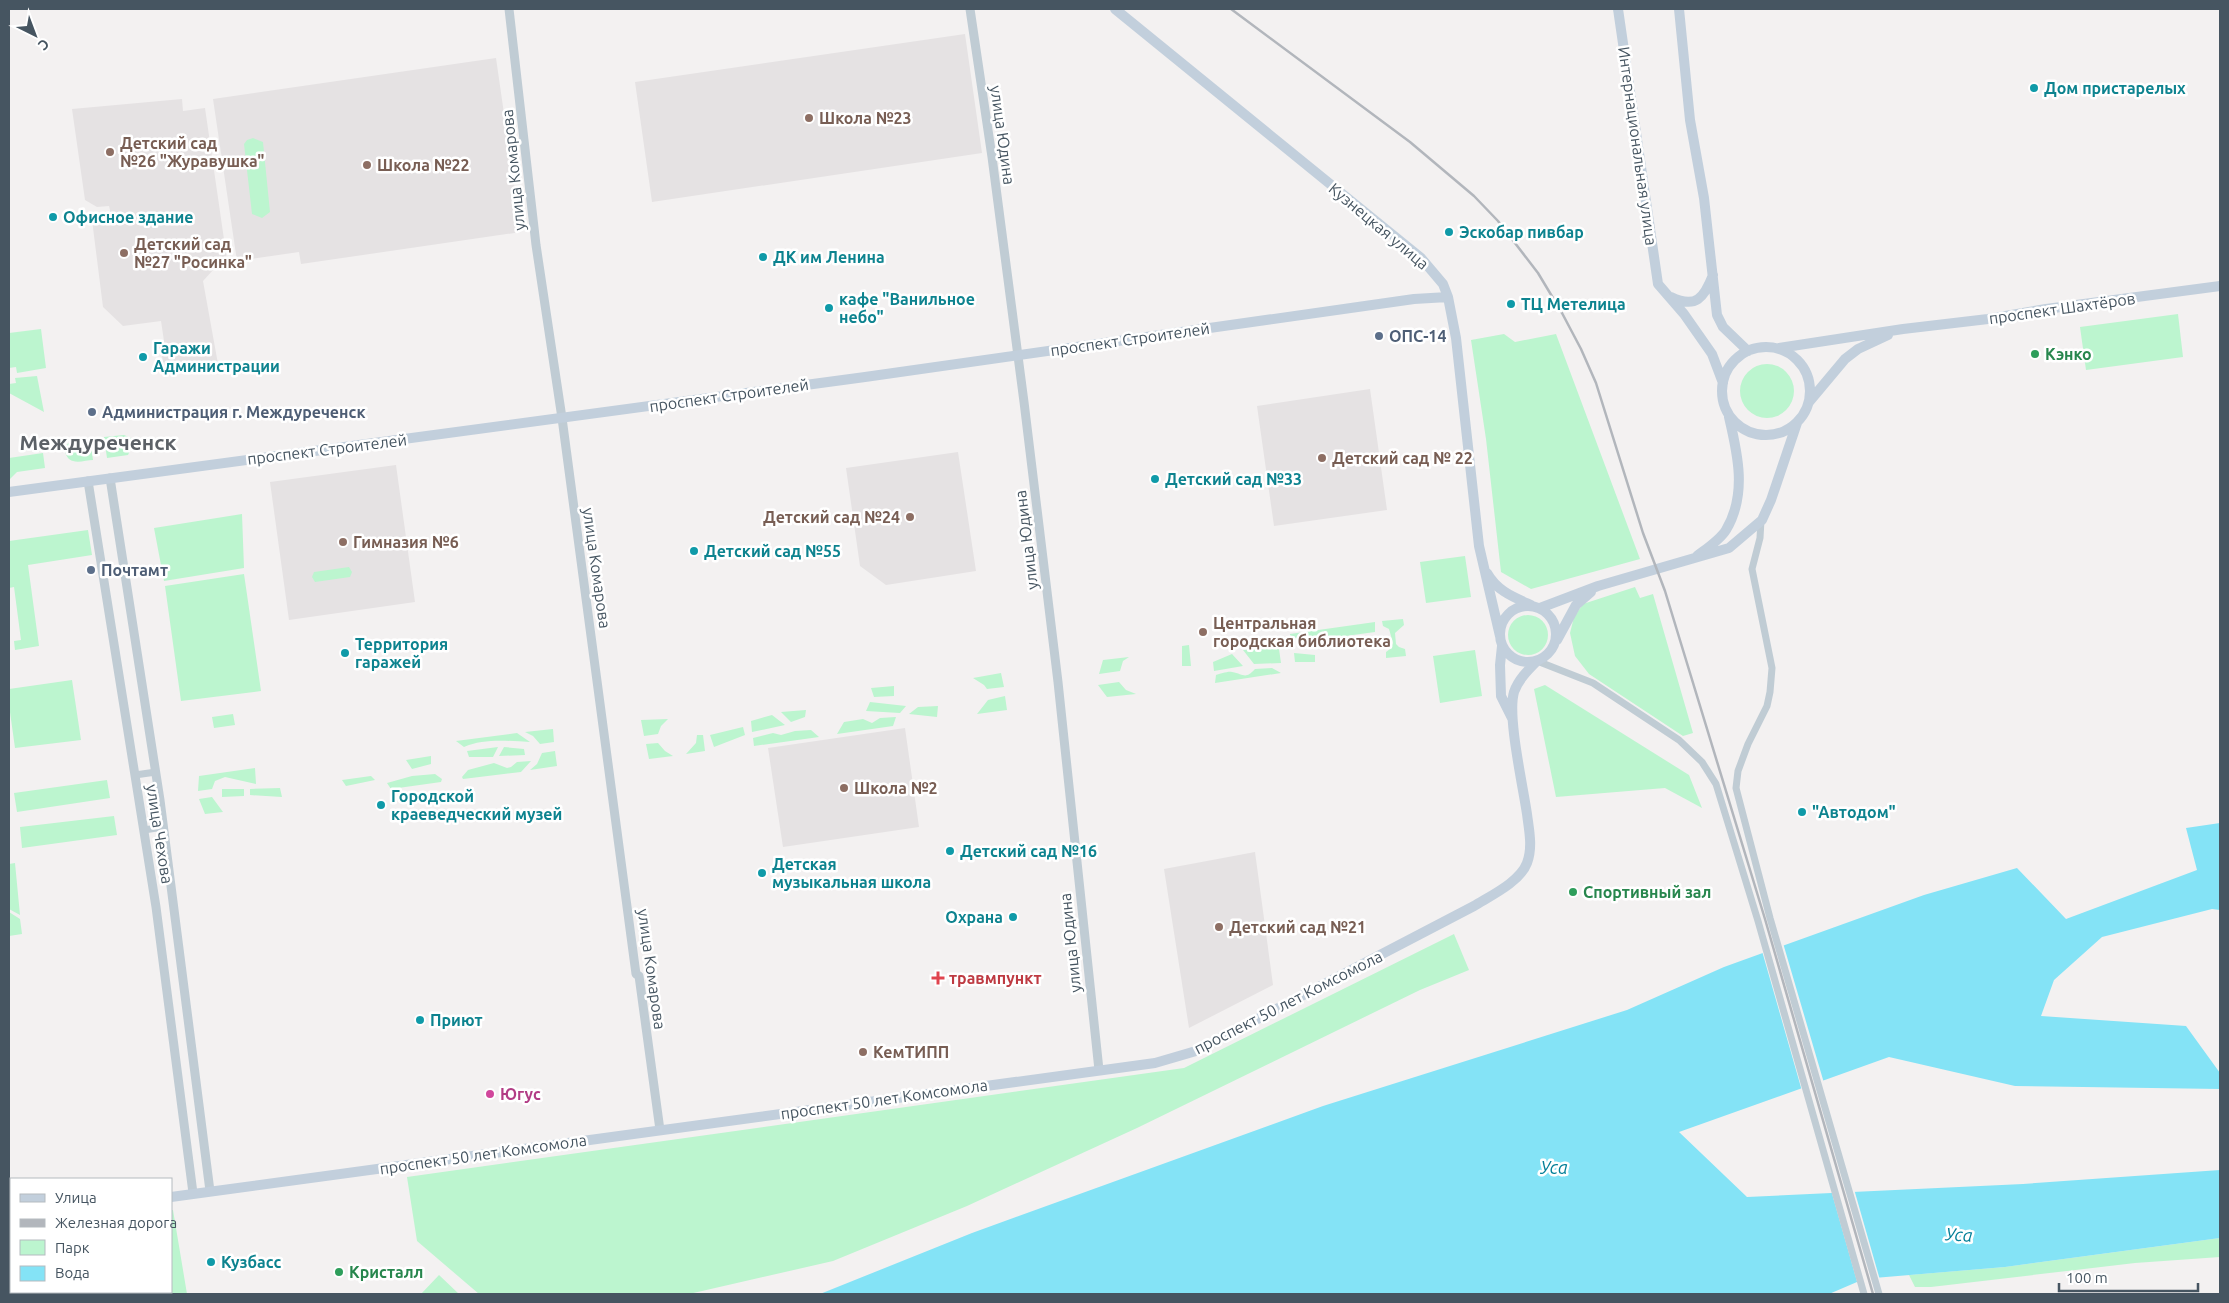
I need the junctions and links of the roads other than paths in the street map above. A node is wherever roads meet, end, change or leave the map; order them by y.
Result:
1 (509, 9) edge
2 (970, 9) edge
3 (1115, 9) edge
4 (1618, 9) edge
5 (1678, 9) edge
6 (1713, 274) junction
7 (2220, 286) edge
8 (1448, 297) junction
9 (1670, 297) junction
10 (1903, 329) junction
11 (1779, 348) junction
12 (1748, 351) junction
13 (1018, 355) junction
14 (1723, 383) junction
15 (1809, 402) junction
16 (1728, 414) junction
17 (562, 418) junction
18 (1797, 422) junction
19 (110, 478) junction
20 (88, 481) junction
21 (9, 492) edge
22 (1762, 520) junction
23 (1693, 559) junction
24 (1483, 566) junction
25 (1598, 586) junction
26 (1536, 607) junction
27 (1500, 636) junction
28 (1555, 644) junction
29 (1502, 646) junction
30 (1536, 661) junction
31 (1513, 719) junction
32 (156, 772) junction
33 (135, 775) junction
34 (163, 827) junction
35 (144, 830) junction
36 (1099, 1070) junction
37 (660, 1130) junction
38 (210, 1191) junction
39 (193, 1193) junction
40 (172, 1196) edge
41 (172, 1203) edge
42 (1879, 1293) edge
43 (1864, 1294) edge

1 - 17 street, улица Комарова
2 - 13 street, улица Юдина
3 - 8 main road, Кузнецкая улица
4 - 9 main road, Интернациональная улица
5 - 6 main road
6 - 9 main road
6 - 12 main road
7 - 10 main road, проспект Шахтёров
8 - 13 main road, проспект Строителей
8 - 24 main road, Кузнецкая улица
9 - 14 main road
10 - 11 main road
10 - 15 main road
11 - 12 main road
11 - 15 main road
12 - 14 main road
13 - 17 main road, проспект Строителей
13 - 36 street, улица Юдина
14 - 16 main road
15 - 18 main road
16 - 18 main road
16 - 23 main road
17 - 19 main road, проспект Строителей
17 - 37 street, улица Комарова
18 - 22 main road
19 - 20 main road, проспект Строителей
19 - 32 street, улица Чехова
20 - 21 main road, проспект Строителей
20 - 33 street, улица Чехова
22 - 23 main road
22 - 42 street
23 - 25 main road
24 - 26 main road
24 - 27 main road, Кузнецкая улица
25 - 26 main road
25 - 28 main road
26 - 27 main road
26 - 28 main road
27 - 29 main road
28 - 30 main road
29 - 30 main road
29 - 31 main road
30 - 31 main road
30 - 43 street
31 - 36 main road, проспект 50 лет Комсомола
32 - 33 street
32 - 34 street, улица Чехова
33 - 35 street, улица Чехова
34 - 35 street
34 - 38 street, улица Чехова
35 - 39 street, улица Чехова
36 - 37 main road, проспект 50 лет Комсомола
37 - 38 main road, проспект 50 лет Комсомола
38 - 39 main road, проспект 50 лет Комсомола
39 - 40 main road, проспект 50 лет Комсомола
39 - 41 main road, проспект 50 лет Комсомола

